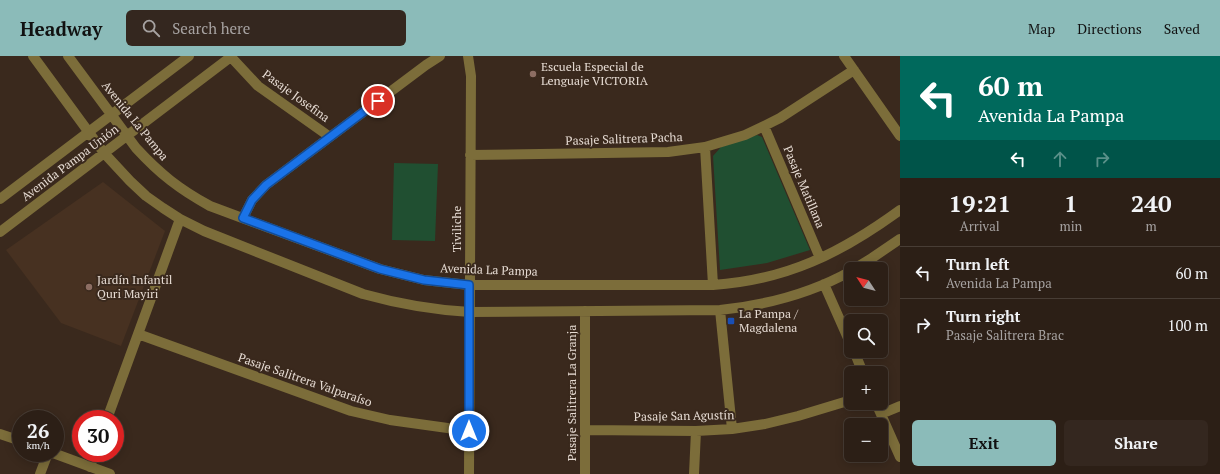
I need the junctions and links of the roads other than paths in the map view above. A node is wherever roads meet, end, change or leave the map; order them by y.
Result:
1 (33, 56) edge
2 (68, 56) edge
3 (189, 56) edge
4 (232, 56) edge
5 (440, 56) edge
6 (468, 56) edge
7 (844, 56) edge
8 (854, 70) junction
9 (112, 114) junction
10 (764, 126) junction
11 (89, 132) junction
12 (127, 135) junction
13 (900, 136) edge
14 (330, 137) junction
15 (705, 147) junction
16 (104, 153) junction
17 (470, 155) junction
18 (0, 199) edge
19 (900, 210) edge
20 (243, 218) junction
21 (180, 219) junction
22 (0, 232) edge
23 (900, 239) edge
24 (820, 258) junction
25 (865, 262) edge
26 (844, 274) edge
27 (824, 284) junction
28 (469, 285) junction
29 (713, 285) junction
30 (720, 310) junction
31 (585, 311) junction
32 (470, 312) junction
33 (844, 329) edge
34 (138, 334) junction
35 (844, 402) edge
36 (900, 406) edge
37 (110, 410) edge
38 (880, 410) edge
39 (882, 414) junction
40 (732, 429) junction
41 (585, 430) junction
42 (469, 431) junction
43 (696, 431) junction
44 (0, 434) edge
45 (12, 438) edge
46 (64, 457) edge
47 (900, 457) edge
48 (45, 462) edge
49 (92, 462) edge
50 (90, 467) junction
51 (40, 474) edge
52 (110, 474) edge
53 (469, 474) edge
54 (585, 474) edge
55 (694, 474) edge

1 - 11 street
2 - 9 street, Avenida La Pampa
3 - 9 street, Avenida Pampa Unión
4 - 12 street, Avenida Pampa Unión
4 - 14 street, Pasaje Josefina
5 - 14 street
6 - 17 street, Tiviliche
7 - 8 street
8 - 10 street, Pasaje Salitrera Pacha
8 - 13 street
9 - 11 street, Avenida Pampa Unión
9 - 12 street, Avenida La Pampa
10 - 15 street, Pasaje Salitrera Pacha
10 - 24 street, Pasaje Matillana
11 - 16 street
11 - 18 street, Avenida Pampa Unión
12 - 16 street, Avenida Pampa Unión
12 - 20 street, Avenida La Pampa
14 - 20 street
15 - 17 street, Pasaje Salitrera Pacha
15 - 29 street
16 - 21 street
16 - 22 street, Avenida Pampa Unión
17 - 28 street, Tiviliche
19 - 24 street, Avenida La Pampa
20 - 28 street, Avenida La Pampa
21 - 32 street
21 - 34 street
23 - 25 street
24 - 29 street, Avenida La Pampa
26 - 27 street
27 - 30 street
27 - 33 street
28 - 29 street, Avenida La Pampa
28 - 32 street, Tiviliche
30 - 31 street
30 - 40 street
31 - 32 street
31 - 41 street, Pasaje Salitrera La Granja
32 - 42 street, Tiviliche
34 - 37 street
34 - 42 street, Pasaje Salitrera Valparaíso
35 - 40 street, Pasaje San Agustín
36 - 39 street
38 - 39 street
39 - 47 street
40 - 43 street, Pasaje San Agustín
41 - 43 street, Pasaje San Agustín
41 - 54 street, Pasaje Salitrera La Granja
42 - 53 street, Tiviliche
43 - 55 street
44 - 45 street
46 - 50 street
48 - 51 street
49 - 50 street
50 - 52 street

